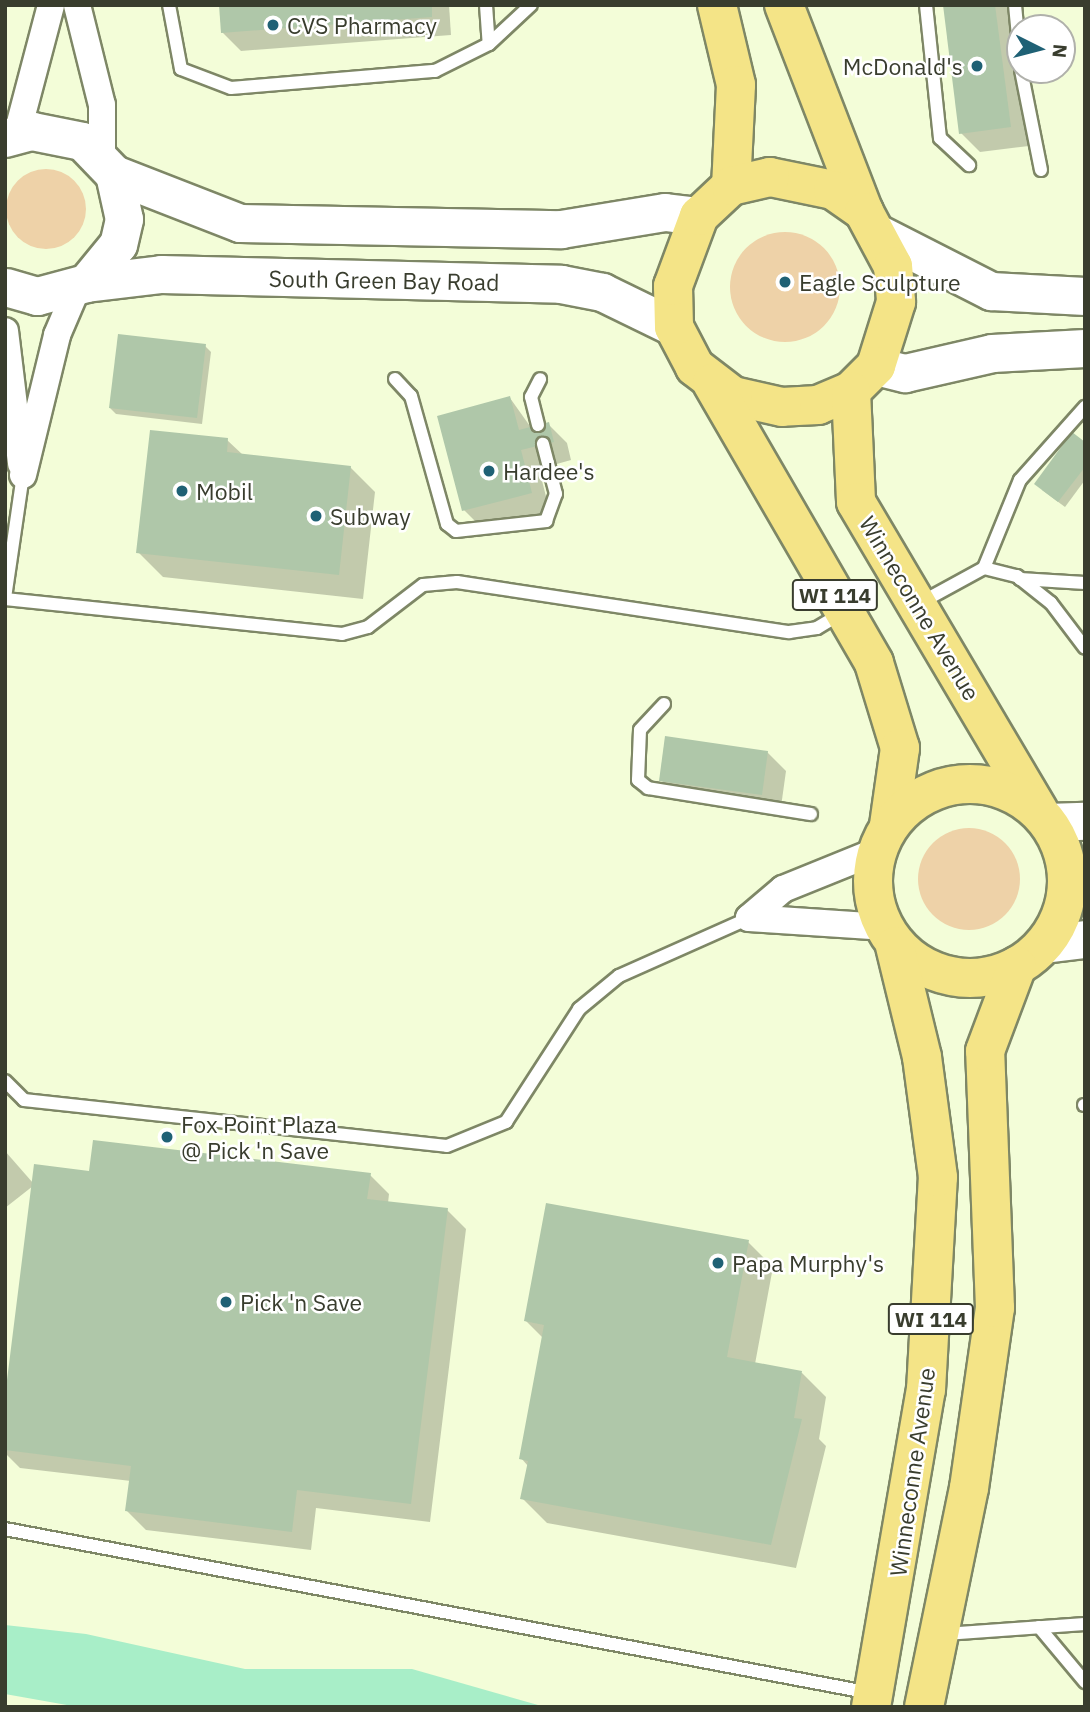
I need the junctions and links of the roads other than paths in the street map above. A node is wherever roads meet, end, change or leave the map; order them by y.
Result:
1 (51, 5) edge
2 (77, 5) edge
3 (169, 5) edge
4 (486, 5) edge
5 (531, 5) edge
6 (717, 5) edge
7 (784, 5) edge
8 (926, 5) edge
9 (489, 44) junction
10 (1024, 84) edge
11 (11, 136) edge
12 (108, 165) junction
13 (969, 165) dead end
14 (1041, 170) dead end
15 (731, 186) junction
16 (699, 216) junction
17 (872, 223) junction
18 (81, 286) junction
19 (5, 287) edge
20 (1085, 296) edge
21 (674, 327) junction
22 (5, 331) edge
23 (1085, 348) edge
24 (395, 379) dead end
25 (540, 379) dead end
26 (863, 379) junction
27 (712, 383) junction
28 (1085, 407) edge
29 (538, 425) dead end
30 (543, 444) dead end
31 (23, 475) junction
32 (984, 568) junction
33 (1020, 579) junction
34 (1085, 583) edge
35 (5, 599) edge
36 (916, 605) junction
37 (844, 612) junction
38 (1085, 648) edge
39 (664, 704) dead end
40 (811, 814) dead end
41 (1043, 816) junction
42 (1085, 821) edge
43 (883, 838) junction
44 (749, 918) junction
45 (889, 936) junction
46 (1085, 939) edge
47 (1031, 955) junction
48 (5, 1081) edge
49 (5, 1529) edge
50 (1085, 1624) edge
51 (1039, 1627) junction
52 (941, 1634) junction
53 (1085, 1682) edge
54 (873, 1700) edge
55 (924, 1707) edge

1 - 11 street
2 - 12 street
3 - 9 lane
4 - 9 lane
5 - 9 lane
6 - 15 main road
7 - 17 main road
8 - 13 lane
10 - 14 lane
11 - 12 main road
12 - 16 main road
12 - 18 main road
15 - 16 main road
15 - 17 main road
16 - 21 main road
17 - 20 main road
17 - 26 main road
18 - 19 main road, South Green Bay Road
18 - 21 main road, South Green Bay Road
18 - 31 street
21 - 27 main road
22 - 31 street
23 - 26 main road
24 - 30 lane
25 - 29 lane
26 - 27 main road
26 - 36 main road, Winneconne Avenue / WI 114
27 - 37 main road, WI 114
28 - 32 lane
31 - 35 lane
32 - 33 lane
32 - 36 lane
33 - 34 lane
33 - 38 lane
35 - 37 lane
36 - 41 main road, Winneconne Avenue / WI 114
37 - 43 main road, WI 114
39 - 40 lane
41 - 42 main road
41 - 43 main road
41 - 47 main road
43 - 44 street
43 - 45 main road
44 - 45 street
44 - 48 lane
45 - 47 main road
45 - 54 main road, Winneconne Avenue / WI 114
46 - 47 main road
47 - 52 main road, WI 114
49 - 54 lane
50 - 51 lane
51 - 52 lane
51 - 53 lane
52 - 55 main road, WI 114

